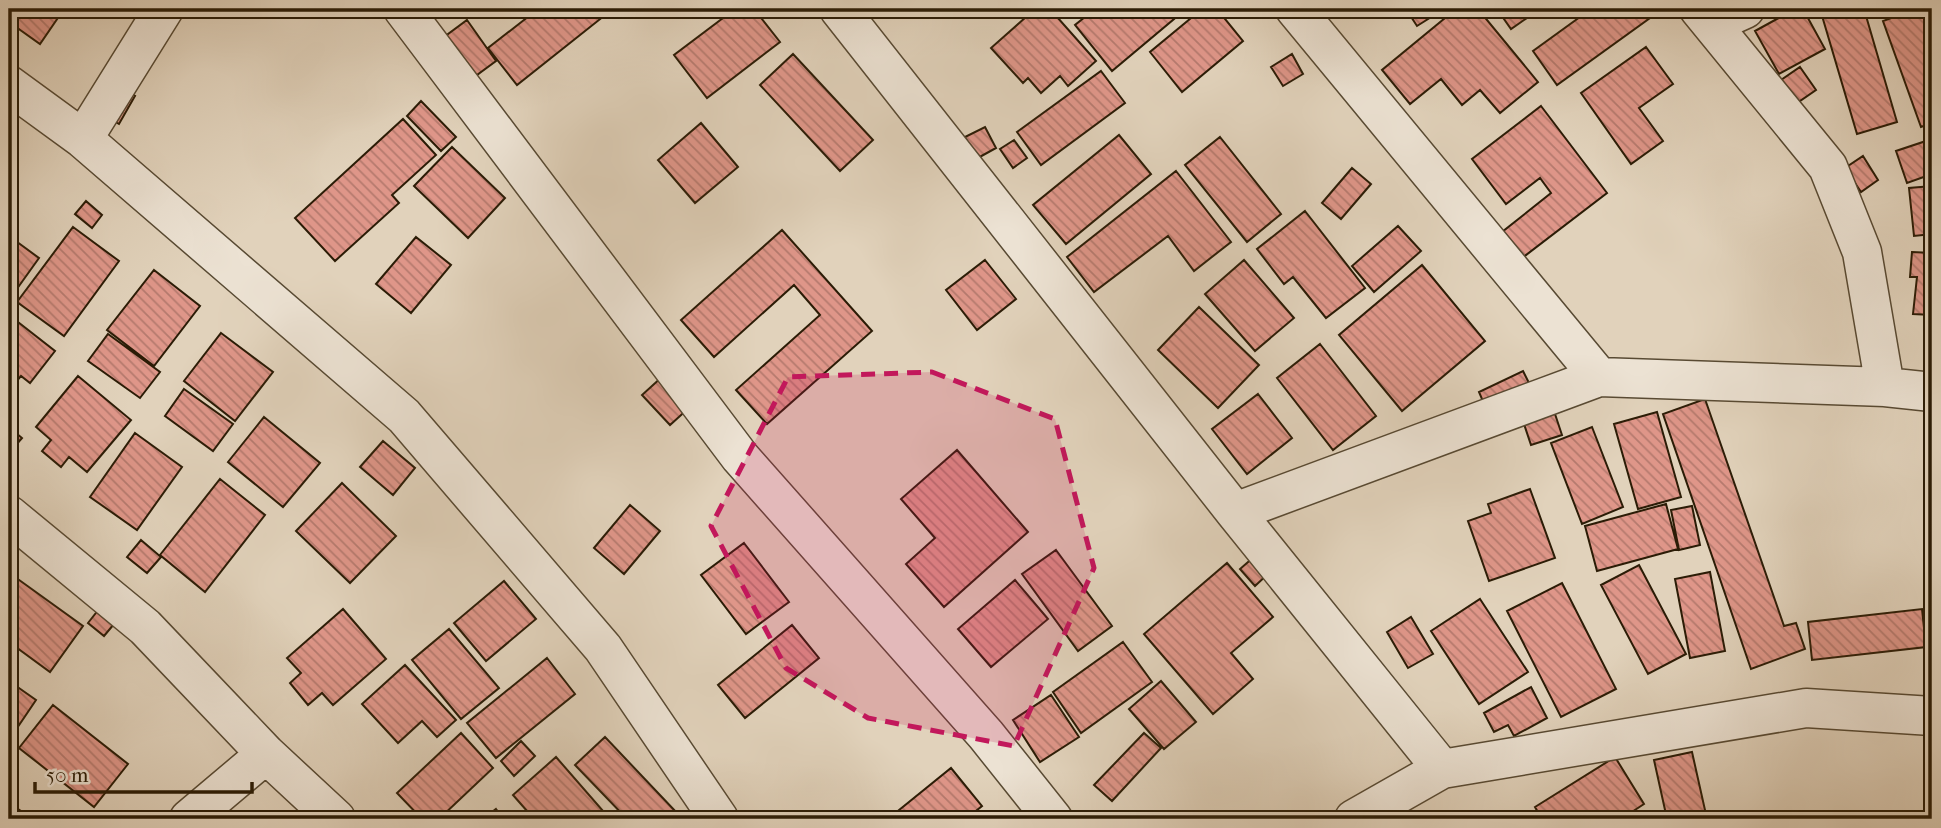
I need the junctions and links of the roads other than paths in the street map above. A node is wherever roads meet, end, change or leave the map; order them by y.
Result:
1 (164, 9) edge
2 (402, 9) edge
3 (839, 9) edge
4 (1295, 9) edge
5 (1719, 14) edge
6 (9, 85) edge
7 (83, 139) junction
8 (1599, 377) junction
9 (1885, 387) junction
10 (1932, 392) edge
11 (1235, 512) junction
12 (13, 528) edge
13 (1932, 716) edge
14 (266, 754) junction
15 (1442, 769) junction
16 (189, 819) edge
17 (336, 819) edge
18 (719, 819) edge
19 (1053, 819) edge
20 (1354, 819) edge

1 - 7 street
2 - 19 street
3 - 11 street
4 - 8 street
5 - 9 street
6 - 7 street
7 - 18 street
8 - 9 street
8 - 11 street
9 - 10 street
11 - 15 street
12 - 14 street
13 - 15 street
14 - 16 street
14 - 17 street
15 - 20 street

